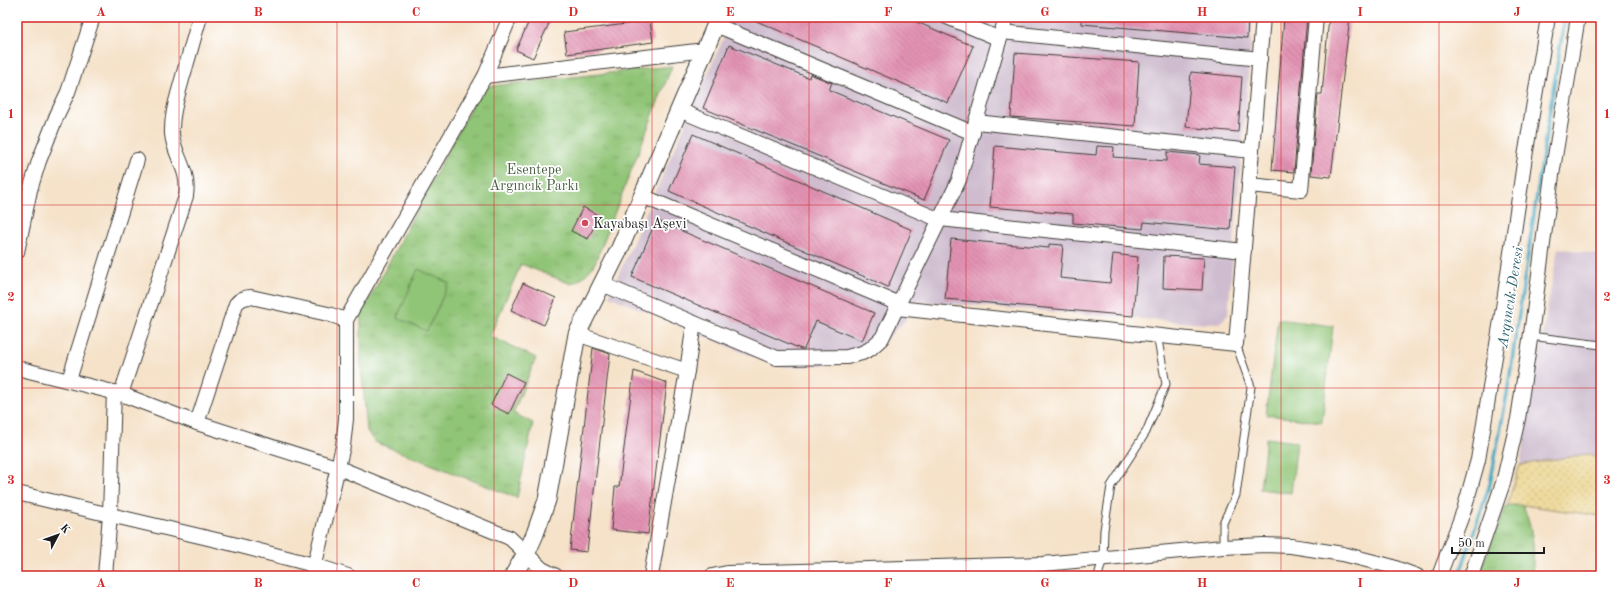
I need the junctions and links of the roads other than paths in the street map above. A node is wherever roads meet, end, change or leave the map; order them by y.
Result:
1 (93, 17) edge
2 (200, 17) edge
3 (510, 17) edge
4 (947, 17) edge
5 (1006, 17) edge
6 (1263, 17) edge
7 (1316, 17) edge
8 (1548, 17) edge
9 (1578, 17) edge
10 (718, 21) edge
11 (1001, 36) junction
12 (704, 50) junction
13 (1260, 59) junction
14 (485, 76) junction
15 (679, 110) junction
16 (974, 127) junction
17 (1252, 152) junction
18 (137, 160) dead end
19 (1248, 185) junction
20 (642, 196) junction
21 (940, 220) junction
22 (1244, 251) junction
23 (17, 252) edge
24 (602, 284) junction
25 (898, 306) junction
26 (346, 320) junction
27 (694, 323) junction
28 (577, 334) junction
29 (1157, 336) junction
30 (1530, 336) junction
31 (1236, 344) junction
32 (1601, 345) edge
33 (17, 368) edge
34 (687, 371) junction
35 (69, 380) junction
36 (117, 393) junction
37 (197, 423) junction
38 (338, 468) junction
39 (17, 493) edge
40 (110, 514) junction
41 (1223, 547) junction
42 (526, 554) junction
43 (1103, 558) junction
44 (313, 571) edge
45 (105, 576) edge
46 (348, 576) edge
47 (513, 576) edge
48 (556, 576) edge
49 (651, 576) edge
50 (712, 576) edge
51 (1098, 576) edge
52 (1417, 576) edge
53 (1439, 576) edge
54 (1471, 576) edge

1 - 23 street
2 - 36 street
3 - 14 street
4 - 11 street
5 - 11 street
6 - 13 street
7 - 19 street
8 - 53 street
9 - 30 street
10 - 12 street
10 - 16 street
11 - 13 street
11 - 16 street
12 - 14 street
12 - 15 street
13 - 17 street
14 - 26 street
15 - 20 street
15 - 21 street
16 - 17 street
16 - 21 street
17 - 19 street
18 - 35 street
19 - 22 street
20 - 24 street
20 - 25 street
21 - 22 street
21 - 25 street
22 - 31 street
24 - 27 street
24 - 28 street
25 - 27 street
25 - 29 street
26 - 37 street
26 - 38 street
27 - 34 street
28 - 34 street
28 - 42 street
29 - 31 street
29 - 43 lane
30 - 32 lane
30 - 54 street
31 - 41 lane
33 - 35 street
34 - 49 street
35 - 36 street
36 - 37 street
36 - 40 street
37 - 38 street
38 - 42 street
38 - 44 street
39 - 40 street
40 - 44 street
40 - 45 street
41 - 43 street
41 - 52 street
42 - 47 street
42 - 48 street
43 - 50 street
43 - 51 lane
44 - 46 street

